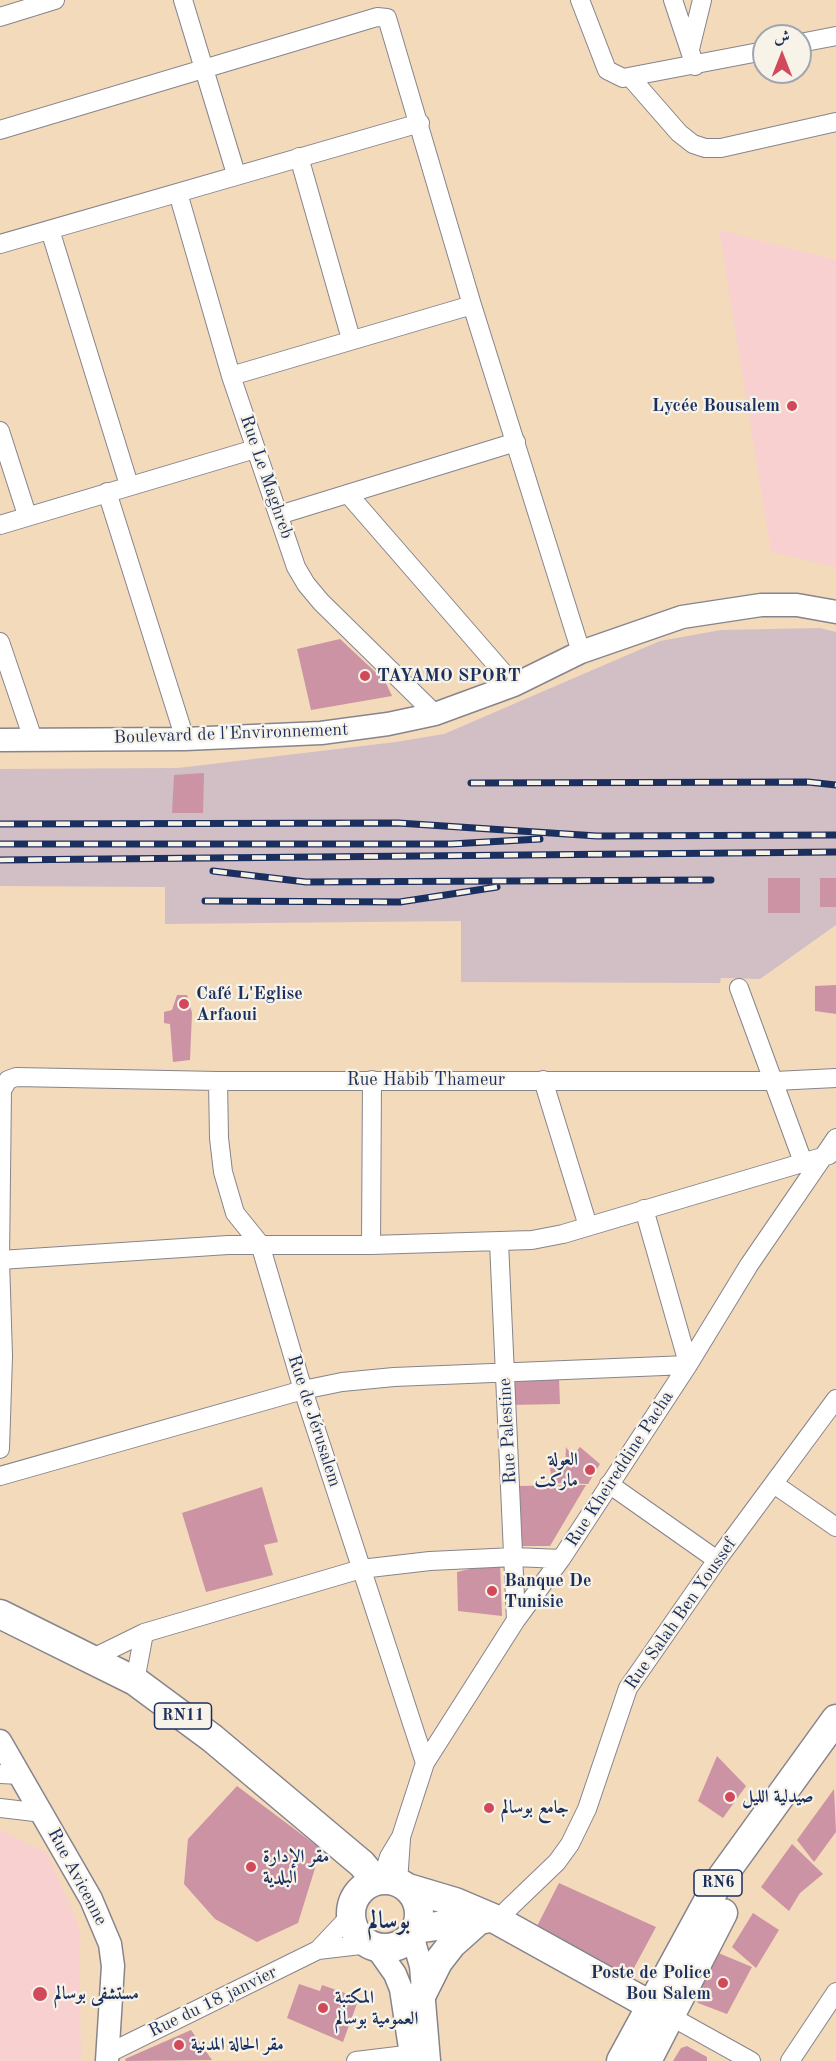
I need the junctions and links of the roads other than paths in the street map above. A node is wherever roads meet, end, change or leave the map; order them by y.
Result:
1 (55, 0) edge
2 (183, 0) edge
3 (580, 0) edge
4 (673, 0) edge
5 (702, 0) edge
6 (28, 4) edge
7 (0, 17) edge
8 (836, 36) edge
9 (812, 41) edge
10 (752, 52) edge
11 (692, 57) junction
12 (205, 68) junction
13 (631, 78) junction
14 (836, 122) edge
15 (420, 123) junction
16 (0, 130) edge
17 (299, 157) junction
18 (236, 174) junction
19 (178, 193) junction
20 (50, 230) junction
21 (0, 244) edge
22 (472, 305) junction
23 (351, 339) junction
24 (231, 376) junction
25 (0, 431) edge
26 (516, 442) junction
27 (255, 449) junction
28 (129, 485) junction
29 (107, 492) junction
30 (348, 494) junction
31 (27, 515) junction
32 (279, 515) junction
33 (0, 525) edge
34 (836, 612) edge
35 (0, 642) edge
36 (581, 652) junction
37 (514, 685) junction
38 (435, 714) junction
39 (33, 739) junction
40 (185, 739) junction
41 (0, 740) edge
42 (739, 988) dead end
43 (836, 1078) edge
44 (372, 1080) junction
45 (543, 1080) junction
46 (218, 1081) junction
47 (775, 1081) junction
48 (836, 1138) edge
49 (830, 1155) edge
50 (803, 1162) junction
51 (644, 1209) junction
52 (588, 1226) junction
53 (499, 1242) junction
54 (260, 1244) junction
55 (371, 1245) junction
56 (0, 1260) edge
57 (688, 1364) junction
58 (505, 1372) junction
59 (303, 1390) junction
60 (836, 1400) edge
61 (0, 1449) edge
62 (0, 1476) edge
63 (609, 1484) junction
64 (774, 1484) junction
65 (836, 1527) edge
66 (514, 1557) junction
67 (561, 1559) junction
68 (717, 1560) junction
69 (361, 1569) junction
70 (0, 1614) edge
71 (516, 1620) junction
72 (144, 1633) junction
73 (93, 1658) junction
74 (135, 1681) junction
75 (836, 1719) edge
76 (0, 1740) edge
77 (836, 1751) edge
78 (425, 1763) junction
79 (11, 1774) edge
80 (0, 1809) edge
81 (43, 1813) junction
82 (379, 1889) junction
83 (490, 1920) junction
84 (414, 1932) junction
85 (373, 1946) junction
86 (318, 1950) junction
87 (423, 1992) junction
88 (836, 1992) edge
89 (660, 2011) junction
90 (107, 2057) edge
91 (420, 2057) edge
92 (356, 2061) edge
93 (621, 2061) edge
94 (647, 2061) edge
95 (751, 2061) edge
96 (790, 2061) edge

1 - 6 street
2 - 12 street
3 - 13 street
4 - 11 street
5 - 11 street
6 - 7 street
8 - 9 street
10 - 11 street
11 - 13 street
12 - 15 street
12 - 16 street
12 - 18 street
13 - 14 street
15 - 17 street
15 - 22 street
17 - 18 street
17 - 23 street
18 - 19 street
19 - 20 street
19 - 24 street, Rue Le Maghreb
20 - 21 street
20 - 28 street
22 - 23 street
22 - 26 street
23 - 24 street
24 - 27 street, Rue Le Maghreb
25 - 31 street
26 - 30 street
26 - 36 street
27 - 28 street
27 - 32 street, Rue Le Maghreb
28 - 29 street
29 - 31 street
29 - 40 street
30 - 32 street
30 - 37 street
31 - 33 street
32 - 38 street, Rue Le Maghreb
34 - 36 street, Boulevard de l'Environnement
35 - 39 street
36 - 37 street, Boulevard de l'Environnement
37 - 38 street, Boulevard de l'Environnement
38 - 40 street, Boulevard de l'Environnement
39 - 40 street, Boulevard de l'Environnement
39 - 41 street, Boulevard de l'Environnement
42 - 47 street
43 - 47 street, Rue Habib Thameur
44 - 45 street, Rue Habib Thameur
44 - 46 street, Rue Habib Thameur
44 - 55 street
45 - 47 street, Rue Habib Thameur
45 - 52 street
46 - 54 street, Rue de Jérusalem
46 - 56 street, Rue Habib Thameur
47 - 50 street
48 - 49 street, Rue Kheireddine Pacha
49 - 50 street
49 - 57 street, Rue Kheireddine Pacha
50 - 51 street
51 - 52 street
51 - 57 street
52 - 53 street
53 - 55 street
53 - 58 street, Rue Palestine
54 - 55 street
54 - 56 street
54 - 59 street, Rue de Jérusalem
56 - 61 street
57 - 58 street
57 - 63 street, Rue Kheireddine Pacha
58 - 59 street
58 - 66 street, Rue Palestine
59 - 62 street
59 - 69 street, Rue de Jérusalem
60 - 64 street, Rue Salah Ben Youssef
63 - 67 street, Rue Kheireddine Pacha
63 - 68 street
64 - 65 street
64 - 68 street, Rue Salah Ben Youssef
66 - 67 street
66 - 69 street
66 - 71 street, Rue Palestine
67 - 71 street, Rue Kheireddine Pacha
68 - 83 street, Rue Salah Ben Youssef
69 - 72 street
69 - 78 street, Rue de Jérusalem
70 - 73 main road, RN11
71 - 78 street, Rue Kheireddine Pacha
72 - 73 street
72 - 74 street
73 - 74 main road, RN11
74 - 82 main road, RN11
75 - 89 main road, RN6
76 - 79 street, Rue Avicenne
77 - 89 main road, RN6
78 - 82 street, Rue Kheireddine Pacha
79 - 81 street, Rue Avicenne
80 - 81 street
81 - 90 street, Rue Avicenne
82 - 83 main road
82 - 84 main road, RN11
82 - 85 main road, RN11
82 - 86 street
83 - 84 main road
83 - 87 main road
83 - 89 main road
84 - 85 main road
84 - 87 street
85 - 86 street
85 - 91 street
86 - 90 street, Rue du 18 janvier
87 - 91 street
88 - 96 street
89 - 93 main road, RN6
89 - 94 main road, RN6
89 - 95 street
91 - 92 street

